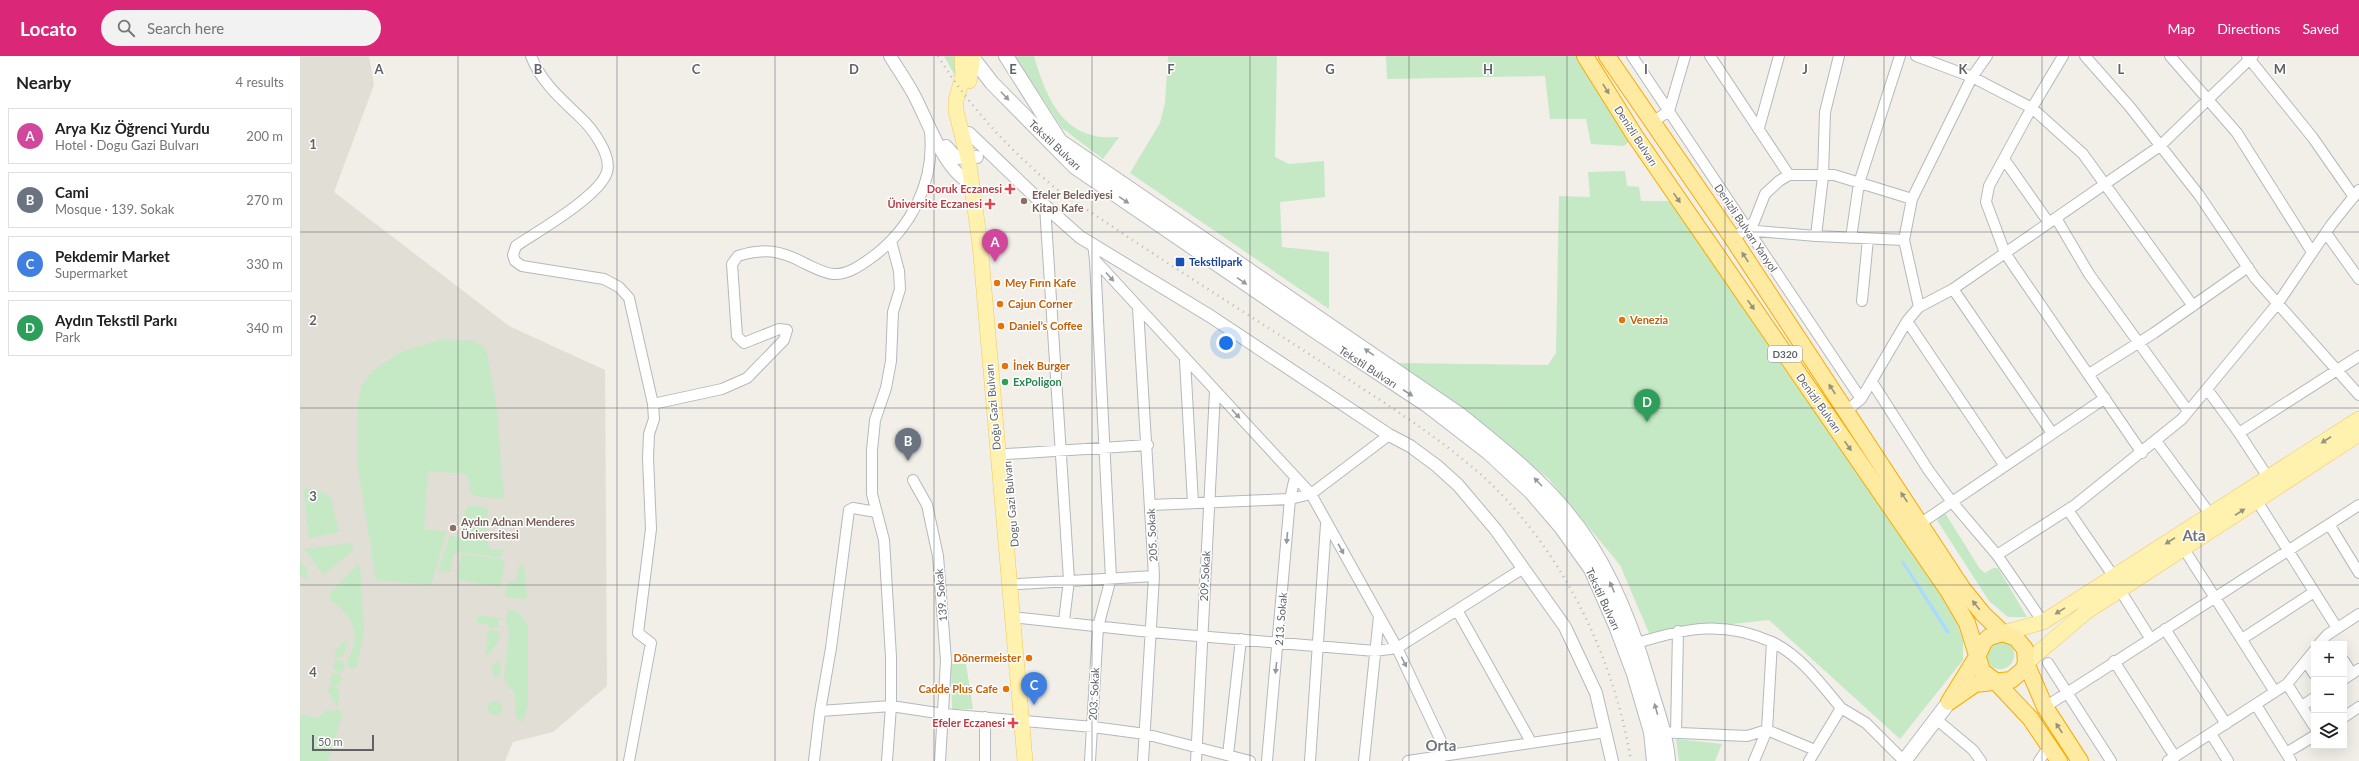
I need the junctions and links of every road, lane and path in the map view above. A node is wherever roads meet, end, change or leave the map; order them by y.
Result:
1 (531, 56) edge
2 (890, 56) edge
3 (897, 56) edge
4 (1006, 56) edge
5 (1585, 56) edge
6 (1607, 56) edge
7 (1632, 56) edge
8 (1685, 56) edge
9 (1710, 56) edge
10 (1779, 56) edge
11 (1839, 56) edge
12 (1900, 56) edge
13 (1916, 56) edge
14 (1987, 56) edge
15 (2063, 56) edge
16 (2085, 56) edge
17 (2170, 56) edge
18 (970, 57) edge
19 (2250, 57) edge
20 (1972, 77) junction
21 (969, 83) junction
22 (992, 83) junction
23 (2209, 101) junction
24 (2032, 108) junction
25 (1038, 110) junction
26 (1669, 111) junction
27 (1027, 119) junction
28 (1654, 121) junction
29 (930, 126) junction
30 (1759, 128) junction
31 (969, 133) junction
32 (2160, 146) junction
33 (973, 157) junction
34 (2004, 159) junction
35 (1789, 175) junction
36 (1823, 176) junction
37 (972, 183) junction
38 (1859, 183) junction
39 (2106, 183) junction
40 (2356, 194) edge
41 (1912, 199) junction
42 (1045, 206) junction
43 (2053, 221) junction
44 (1746, 230) junction
45 (2326, 233) junction
46 (1816, 236) junction
47 (1851, 238) junction
48 (1733, 239) junction
49 (1868, 239) junction
50 (1904, 240) junction
51 (891, 241) junction
52 (1093, 244) junction
53 (2312, 252) junction
54 (2005, 253) junction
55 (1095, 260) junction
56 (2248, 267) junction
57 (2359, 279) edge
58 (1953, 289) junction
59 (1862, 301) dead end
60 (2278, 303) junction
61 (2193, 306) junction
62 (1919, 307) junction
63 (1138, 308) junction
64 (1907, 321) junction
65 (2139, 342) junction
66 (2359, 356) edge
67 (1185, 360) junction
68 (2338, 370) junction
69 (2089, 374) junction
70 (1872, 382) junction
71 (2207, 389) junction
72 (1215, 392) junction
73 (2359, 394) edge
74 (2105, 398) junction
75 (1861, 399) junction
76 (653, 404) junction
77 (1846, 411) junction
78 (2188, 411) junction
79 (2359, 419) edge
80 (2052, 433) junction
81 (2239, 433) junction
82 (1389, 435) junction
83 (2358, 437) edge
84 (2156, 441) junction
85 (1148, 445) junction
86 (1105, 449) junction
87 (1061, 451) junction
88 (2142, 453) junction
89 (1002, 454) junction
90 (2004, 465) junction
91 (1295, 477) junction
92 (913, 480) dead end
93 (2272, 484) junction
94 (1311, 494) junction
95 (1290, 499) junction
96 (1952, 502) junction
97 (2257, 502) junction
98 (1193, 503) junction
99 (1209, 504) junction
100 (2359, 504) edge
101 (1150, 505) junction
102 (2068, 510) junction
103 (876, 512) junction
104 (2214, 521) junction
105 (1326, 523) junction
106 (1921, 523) junction
107 (2329, 524) junction
108 (2184, 549) junction
109 (2288, 550) junction
110 (1997, 555) junction
111 (1522, 569) junction
112 (2359, 573) edge
113 (1154, 576) junction
114 (2114, 577) junction
115 (1111, 578) junction
116 (1069, 580) junction
117 (1016, 588) junction
118 (2120, 590) junction
119 (2314, 592) junction
120 (2215, 597) junction
121 (1457, 610) junction
122 (2359, 614) edge
123 (1379, 616) junction
124 (1021, 618) junction
125 (1064, 621) junction
126 (2043, 622) junction
127 (1098, 627) junction
128 (2337, 628) junction
129 (2165, 629) junction
130 (1678, 631) junction
131 (1150, 632) junction
132 (2003, 633) junction
133 (2327, 635) junction
134 (1202, 637) junction
135 (2150, 638) junction
136 (1241, 639) junction
137 (2242, 639) junction
138 (2322, 641) edge
139 (2331, 641) edge
140 (1279, 642) junction
141 (1772, 642) junction
142 (1637, 643) junction
143 (1318, 646) junction
144 (1397, 648) junction
145 (1375, 651) junction
146 (1978, 655) junction
147 (2311, 655) edge
148 (2114, 661) junction
149 (2306, 661) junction
150 (2026, 663) junction
151 (2048, 663) dead end
152 (2311, 669) edge
153 (1995, 681) junction
154 (2287, 684) junction
155 (2066, 692) junction
156 (2275, 692) junction
157 (2311, 700) edge
158 (1949, 702) junction
159 (2256, 705) junction
160 (891, 706) junction
161 (2045, 706) junction
162 (2302, 706) junction
163 (2359, 707) edge
164 (1841, 708) junction
165 (820, 711) junction
166 (944, 714) junction
167 (2347, 715) edge
168 (986, 717) junction
169 (1936, 719) junction
170 (1026, 720) junction
171 (2311, 721) edge
172 (2226, 724) junction
173 (1093, 727) junction
174 (1767, 730) junction
175 (1606, 732) junction
176 (1663, 733) junction
177 (1145, 734) junction
178 (2211, 734) junction
179 (2311, 738) edge
180 (1531, 742) junction
181 (2050, 746) junction
182 (1197, 747) junction
183 (1815, 750) junction
184 (1228, 755) junction
185 (2288, 757) edge
186 (1458, 758) edge
187 (1440, 759) edge
188 (2170, 760) edge
189 (629, 761) edge
190 (814, 761) edge
191 (887, 761) edge
192 (940, 761) edge
193 (985, 761) edge
194 (1025, 761) edge
195 (1032, 761) edge
196 (1090, 761) edge
197 (1143, 761) edge
198 (1196, 761) edge
199 (1250, 761) edge
200 (1267, 761) edge
201 (1310, 761) edge
202 (1364, 761) edge
203 (1408, 761) edge
204 (1612, 761) edge
205 (1654, 761) edge
206 (1668, 761) edge
207 (1754, 761) edge
208 (1809, 761) edge
209 (1904, 761) edge
210 (1981, 761) edge
211 (2039, 761) edge
212 (2060, 761) edge
213 (2080, 761) edge
214 (2111, 761) edge
215 (2228, 761) edge

1 - 76 street
2 - 29 street
3 - 33 street
4 - 25 main road, Tekstil Bulvarı
5 -> 146 highway, Denizli Bulvarı / D320
6 - 28 highway, Denizli Bulvarı / D320
7 - 26 street, Denizli Bulvarı Yanyol
8 - 26 street
9 - 30 street
10 - 30 street
11 - 36 street
12 - 38 street
13 - 20 street
14 - 20 street
15 - 24 street
16 - 32 street
17 - 23 street
18 - 21 main road, Dogu Gazi Bulvarı
18 - 22 main road, Tekstil Bulvarı
18 - 33 main road, Doğu Gazi Bulvarı
19 - 23 street
19 - 40 street
20 - 24 street
20 - 41 street
21 - 22 main road
21 - 31 main road, Dogu Gazi Bulvarı
22 -> 27 main road, Tekstil Bulvarı
23 - 32 street
23 - 53 street
24 - 34 street
24 - 39 street
25 - 27 main road
142 -> 25 main road, Tekstil Bulvarı
26 - 28 street
26 - 44 street, Denizli Bulvarı Yanyol
27 -> 176 main road, Tekstil Bulvarı
28 - 48 highway, Denizli Bulvarı / D320
29 - 37 street
29 - 51 street
30 - 35 street
31 - 33 main road, Dogu Gazi Bulvarı
31 - 42 street
32 - 39 street
32 - 56 street
33 - 37 main road, Doğu Gazi Bulvarı
33 - 89 main road, Dogu Gazi Bulvarı
34 - 43 street
34 - 54 street
35 - 36 street
35 - 44 street
36 - 38 street
36 - 46 street
37 - 89 main road, Doğu Gazi Bulvarı
38 - 41 street
38 - 47 street
39 - 43 street
39 - 61 street
40 - 45 street
41 - 50 street
42 - 52 street
42 - 87 street
43 - 54 street
43 - 65 street
44 - 46 street
44 - 48 street
44 - 75 street, Denizli Bulvarı Yanyol
45 - 53 street
45 - 57 street
46 - 47 street
47 - 49 street
77 -> 48 highway, Denizli Bulvarı / D320
49 - 50 street
49 - 59 street
50 - 62 street
51 - 76 street
51 - 103 street
52 - 55 street, 203. Sokak
52 - 82 street
53 - 60 street
54 - 58 street
54 - 69 street
55 -> 63 street
55 - 86 street, 203. Sokak
56 - 60 street
56 - 61 street
58 - 62 street
58 - 80 street
60 - 68 street
60 - 71 street
61 - 65 street
62 - 64 street
63 - 67 street
63 - 85 street, 205. Sokak
64 - 70 street
64 - 90 street
65 - 69 street
65 - 78 street
66 - 68 street
67 - 72 street
67 - 98 street
68 - 73 street
68 - 81 street
69 - 74 street
70 - 75 street
70 - 96 street
71 - 78 street
71 - 81 street
72 -> 91 street
72 - 99 street, 209.Sokak
74 - 80 street
74 - 88 street
75 - 77 street
76 - 189 street
106 -> 77 highway, Denizli Bulvarı / D320
78 - 84 street
79 -> 93 main road
80 - 90 street
81 - 93 street
82 - 94 street
82 - 111 street
83 - 93 main road
84 - 88 street
84 - 104 street
85 - 86 street
85 - 101 street, 205. Sokak
86 - 87 street
86 - 115 street, 203. Sokak
87 - 89 street
87 - 116 street
88 - 102 street
89 - 117 main road, Doğu Gazi Bulvarı
90 - 96 street
91 - 94 street
91 - 95 street, 213. Sokak
92 - 166 street, 139. Sokak
93 - 97 main road
93 - 104 main road
94 - 95 street
94 - 105 street
95 - 99 street
95 -> 140 street, 213. Sokak
96 - 106 street
96 - 110 street
104 -> 97 main road
97 - 109 street
98 - 99 street
98 - 101 street
99 - 134 street, 209.Sokak
100 - 107 street
101 - 113 street, 205. Sokak
102 - 110 street
102 - 114 street
103 - 160 street
103 - 165 street
104 - 108 main road
104 -> 114 main road
105 -> 123 street
105 - 143 street
132 -> 106 highway, Denizli Bulvarı / D320
107 - 109 street
107 - 112 street
108 - 118 main road
108 - 120 street
109 - 119 street
109 - 120 street
110 - 126 street
111 - 121 street
111 - 175 street
113 - 115 street
113 - 131 street, 205. Sokak
114 - 118 street
114 -> 126 main road
115 - 116 street
115 - 127 street, 203. Sokak
116 - 117 street
116 - 125 street
117 - 124 main road
117 - 170 main road, Doğu Gazi Bulvarı
118 - 135 street
118 - 150 main road
119 - 128 street
119 - 137 street
120 - 129 street
120 - 137 street
121 - 144 street
121 - 180 street
122 - 128 street
123 - 144 street
123 - 145 street
124 - 125 street
124 - 170 main road
125 - 127 street
126 - 132 main road
127 - 131 street
127 - 173 street, 203. Sokak
128 - 133 street
129 - 135 street
129 - 172 street
130 - 141 street
130 - 142 street
130 - 176 street
131 - 134 street
131 - 177 street, 205. Sokak
132 - 146 highway
132 - 150 highway
133 - 138 street
133 - 139 street
134 - 136 street
134 - 182 street, 209.Sokak
135 - 148 street
136 - 140 street
136 - 184 street
137 - 156 street
140 - 143 street
140 -> 200 street, 213. Sokak
141 - 164 street
141 - 174 street
176 -> 142 main road, Tekstil Bulvarı
143 - 145 street
143 - 201 street
144 - 145 street
144 -> 187 street
145 - 202 street
146 - 153 highway
146 - 158 highway
147 - 149 street
148 - 155 street
148 - 188 street
149 - 152 street
149 - 154 street
150 - 153 highway
150 - 161 highway
151 - 155 street
153 - 158 highway
153 - 181 highway
154 - 156 street
154 - 162 street
155 - 161 street
155 - 214 street
156 - 159 street
157 - 162 street
158 - 169 main road
159 - 172 street
159 - 185 street
160 - 165 street
160 - 166 street
160 - 191 street
213 -> 161 highway
162 - 171 street
163 - 167 street
164 - 183 street
164 - 209 street
165 - 190 street
166 - 168 street
166 - 192 street, 139. Sokak
168 - 170 street
168 - 193 street
169 - 209 main road
169 - 210 street
170 - 173 street
170 - 194 main road, Doğu Gazi Bulvarı
170 - 195 main road
172 - 178 street
173 - 177 street
173 - 196 street, 203. Sokak
174 - 176 street
174 - 183 street
174 - 207 street
175 - 180 street
175 - 204 street
176 - 205 main road, Tekstil Bulvarı
176 - 206 main road, Tekstil Bulvarı
177 - 182 street
177 - 197 street, 205. Sokak
178 - 188 street
178 - 215 street
179 - 185 street
180 - 186 street
181 - 211 street
181 - 212 highway
182 - 184 street
182 - 198 street, 209.Sokak
183 - 208 street
184 - 199 street
186 - 187 street
187 - 203 street

